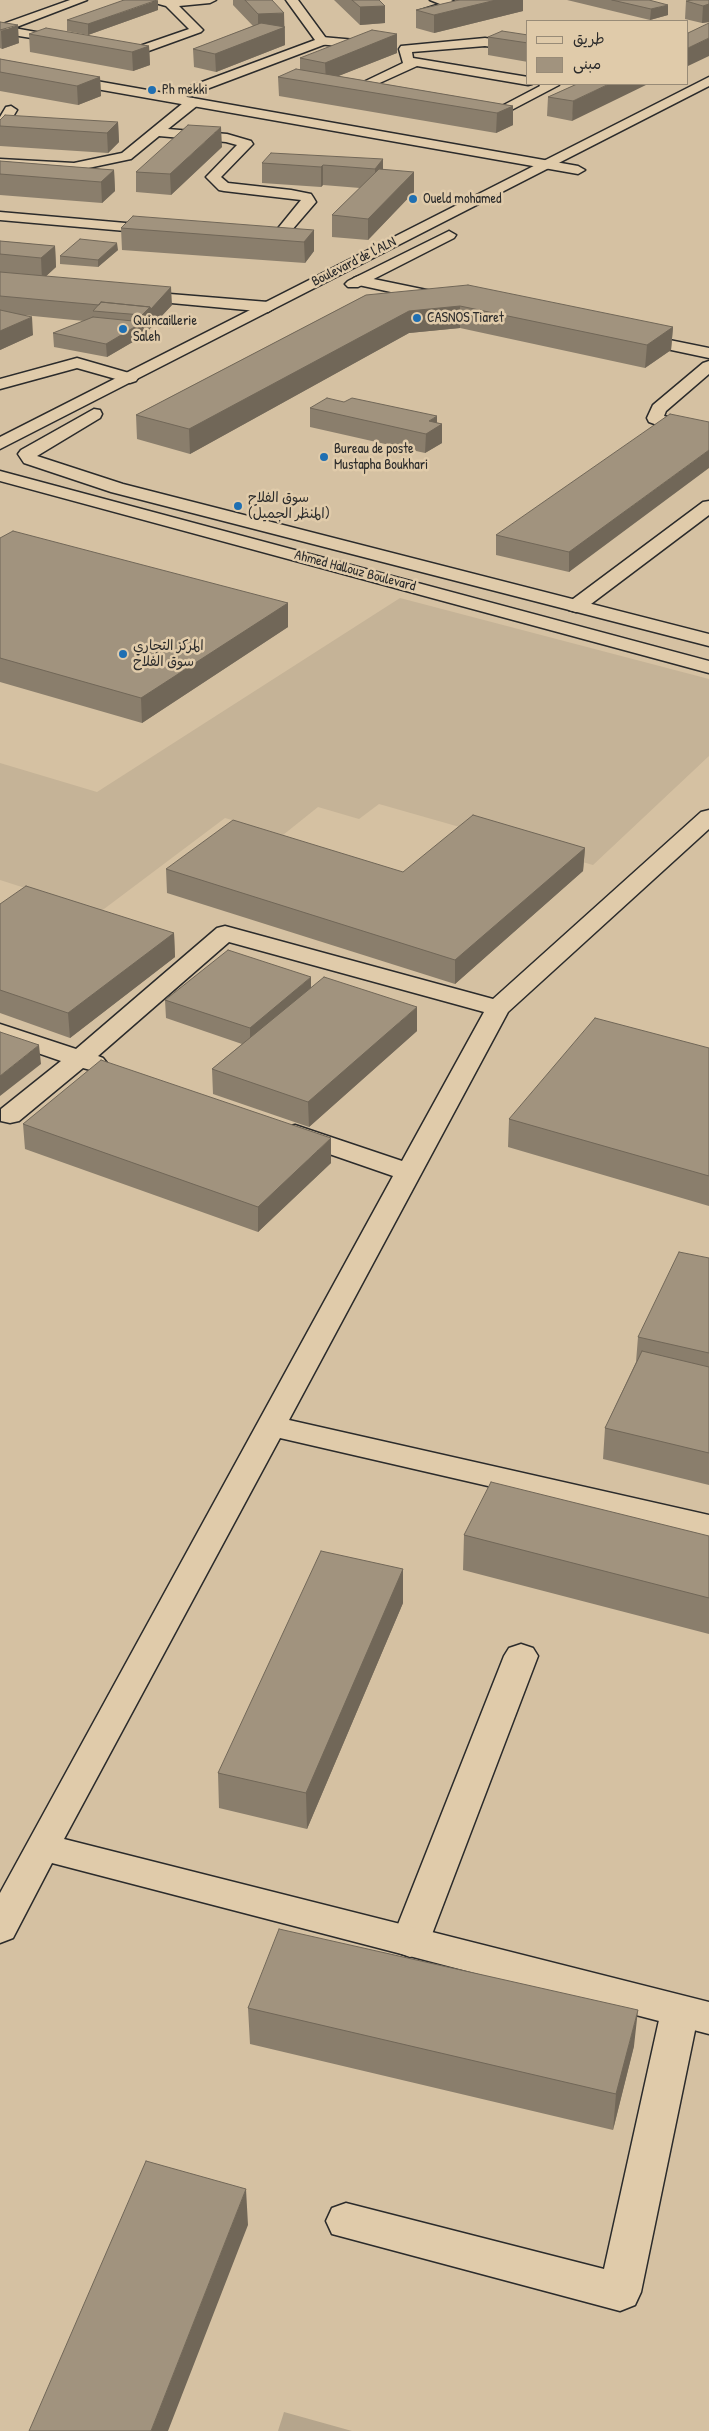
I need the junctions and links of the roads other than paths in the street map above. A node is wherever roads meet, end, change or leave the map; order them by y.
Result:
1 (81, 0) edge
2 (151, 0) edge
3 (210, 0) edge
4 (292, 0) edge
5 (436, 0) edge
6 (170, 3) junction
7 (420, 13) edge
8 (322, 41) junction
9 (76, 43) edge
10 (104, 48) edge
11 (396, 48) junction
12 (526, 48) edge
13 (416, 62) junction
14 (0, 68) edge
15 (526, 81) edge
16 (709, 81) edge
17 (553, 85) edge
18 (397, 93) edge
19 (171, 98) junction
20 (194, 102) junction
21 (463, 105) edge
22 (11, 110) edge
23 (1, 126) edge
24 (20, 127) edge
25 (133, 134) dead end
26 (154, 134) junction
27 (596, 161) dead end
28 (0, 163) edge
29 (546, 165) junction
30 (578, 170) junction
31 (561, 179) dead end
32 (0, 216) edge
33 (464, 228) dead end
34 (179, 232) edge
35 (238, 237) edge
36 (359, 281) junction
37 (341, 290) dead end
38 (115, 294) edge
39 (466, 303) edge
40 (268, 307) junction
41 (622, 335) edge
42 (709, 353) edge
43 (709, 366) edge
44 (130, 378) junction
45 (0, 384) edge
46 (103, 410) dead end
47 (39, 422) junction
48 (0, 432) edge
49 (709, 433) edge
50 (0, 445) edge
51 (28, 457) junction
52 (0, 476) edge
53 (709, 506) edge
54 (576, 606) junction
55 (709, 640) edge
56 (709, 667) edge
57 (707, 822) edge
58 (498, 1008) junction
59 (0, 1032) edge
60 (80, 1058) junction
61 (118, 1071) edge
62 (10, 1115) dead end
63 (277, 1126) edge
64 (408, 1172) junction
65 (270, 1426) junction
66 (709, 1526) edge
67 (521, 1656) dead end
68 (42, 1847) junction
69 (0, 1928) edge
70 (410, 1942) junction
71 (694, 2014) edge
72 (346, 2220) dead end

1 - 9 street
2 - 6 street
3 - 6 street
4 - 8 street
5 - 7 street
6 - 10 street
8 - 11 street
8 - 19 street
11 - 12 street
11 - 13 street
13 - 15 street
13 - 18 street
14 - 19 street
16 - 29 street, Boulevard de l'ALN
17 - 21 street
19 - 20 street
20 - 26 street
20 - 29 street
22 - 23 street
23 - 24 street
25 - 26 street
26 - 28 street
26 - 35 street
27 - 30 street
29 - 30 street
29 - 40 street, Boulevard de l'ALN
30 - 31 street
32 - 34 street
33 - 36 street, Boulevard de l'ALN
36 - 37 street, Boulevard de l'ALN
36 - 39 street
38 - 40 street
40 - 44 street, Boulevard de l'ALN
41 - 42 street
43 - 49 street
44 - 45 street
44 - 47 street, Boulevard de l'ALN
46 - 51 street
47 - 48 street
47 - 50 street, Boulevard de l'ALN
50 - 51 street, Ahmed Hallouz Boulevard
51 - 52 street
51 - 54 street, Ahmed Hallouz Boulevard
52 - 56 street, Ahmed Hallouz Boulevard
53 - 54 street
54 - 55 street, Ahmed Hallouz Boulevard
57 - 58 street
58 - 60 street
58 - 64 street
59 - 60 street
60 - 61 street
60 - 62 street
63 - 64 street
64 - 65 street
65 - 66 street
65 - 68 street
67 - 70 street
68 - 69 street
68 - 70 street
70 - 71 street
71 - 72 street

